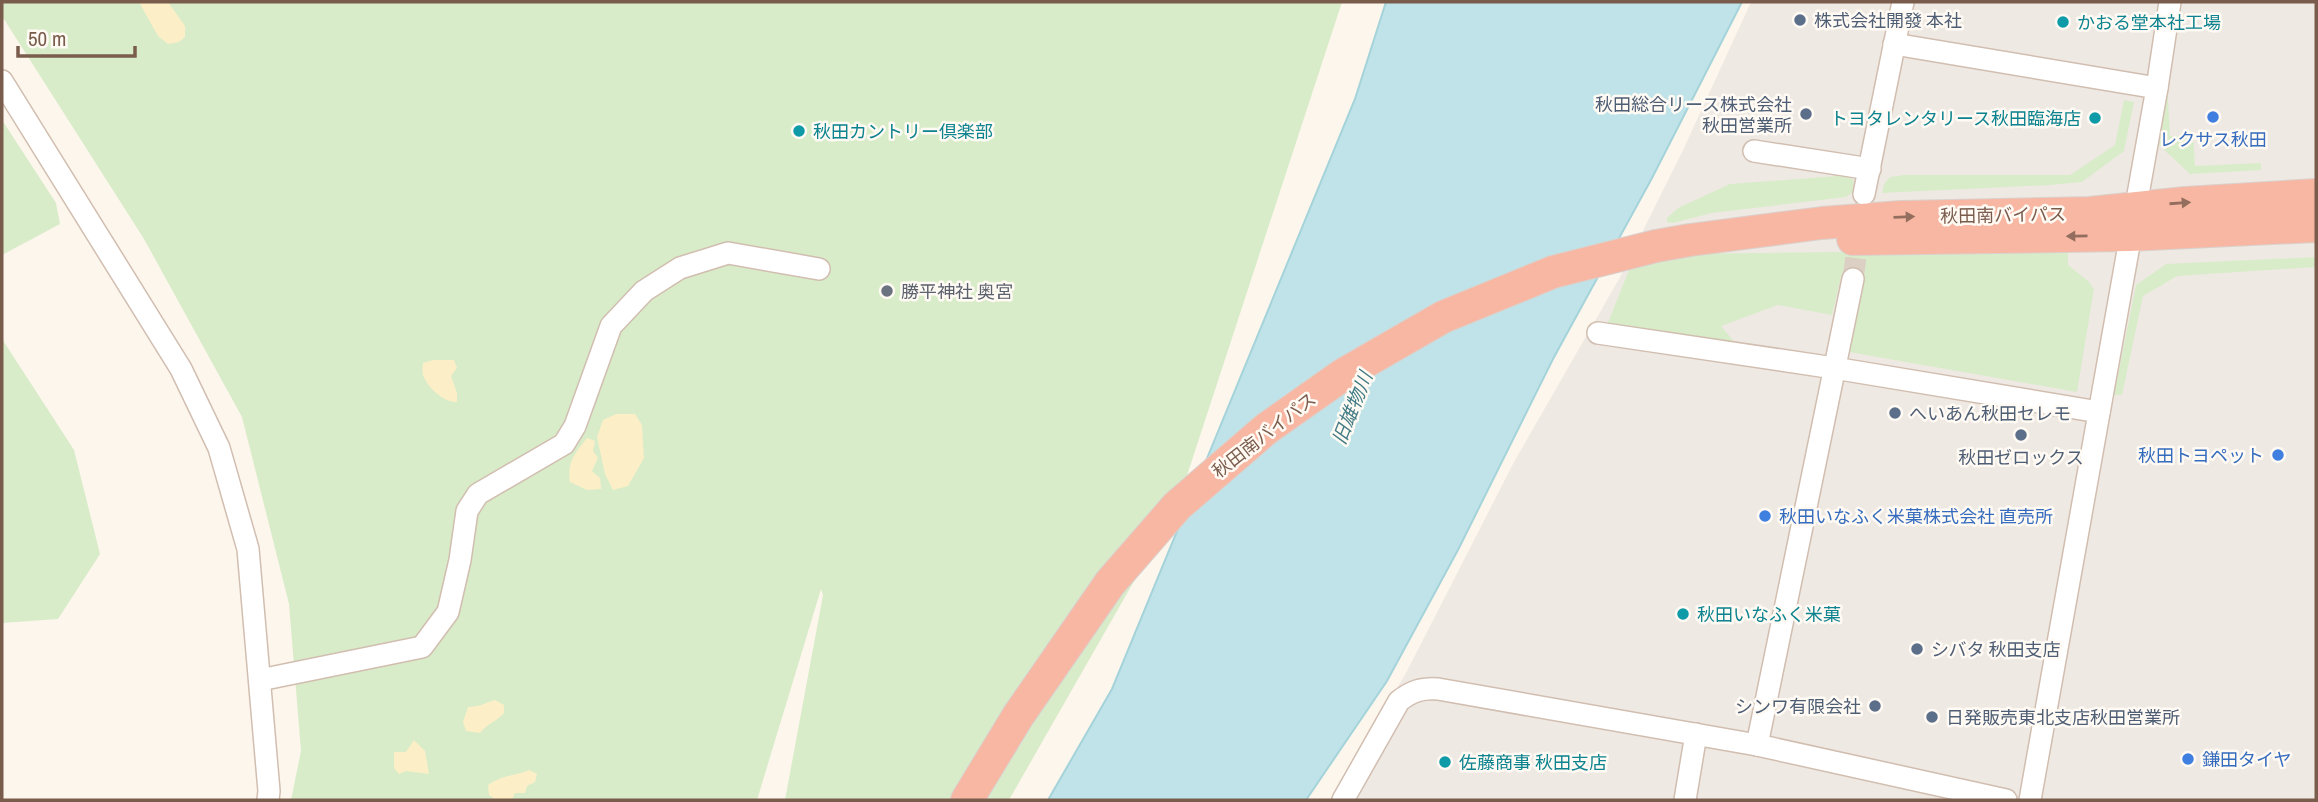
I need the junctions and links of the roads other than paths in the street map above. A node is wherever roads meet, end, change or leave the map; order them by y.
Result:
1 (1903, 2) edge
2 (2170, 2) edge
3 (1894, 44) junction
4 (2, 81) edge
5 (2157, 88) junction
6 (1754, 150) dead end
7 (1870, 169) junction
8 (1864, 194) dead end
9 (2316, 195) edge
10 (2132, 221) junction
11 (2316, 226) edge
12 (819, 269) dead end
13 (1853, 279) tunnel mouth
14 (1598, 333) dead end
15 (1834, 368) junction
16 (2099, 412) junction
17 (260, 680) junction
18 (1696, 734) junction
19 (1757, 745) junction
20 (268, 800) edge
21 (967, 800) edge
22 (1343, 800) edge
23 (1685, 800) edge
24 (2006, 800) edge
25 (2030, 800) edge

1 - 3 street
2 - 5 street
3 - 5 street
3 - 7 street
4 - 17 street
5 - 10 street
6 - 7 street
7 - 8 street
10 -> 9 highway, 秋田南バイパス
10 - 11 highway, 秋田南バイパス
10 - 16 street
10 - 21 highway, 秋田南バイパス
12 - 17 street
13 - 15 street
14 - 15 street
15 - 16 street
15 - 19 street
16 - 25 street
17 - 20 street
18 - 19 street
18 - 22 street
18 - 23 street
19 - 24 street

